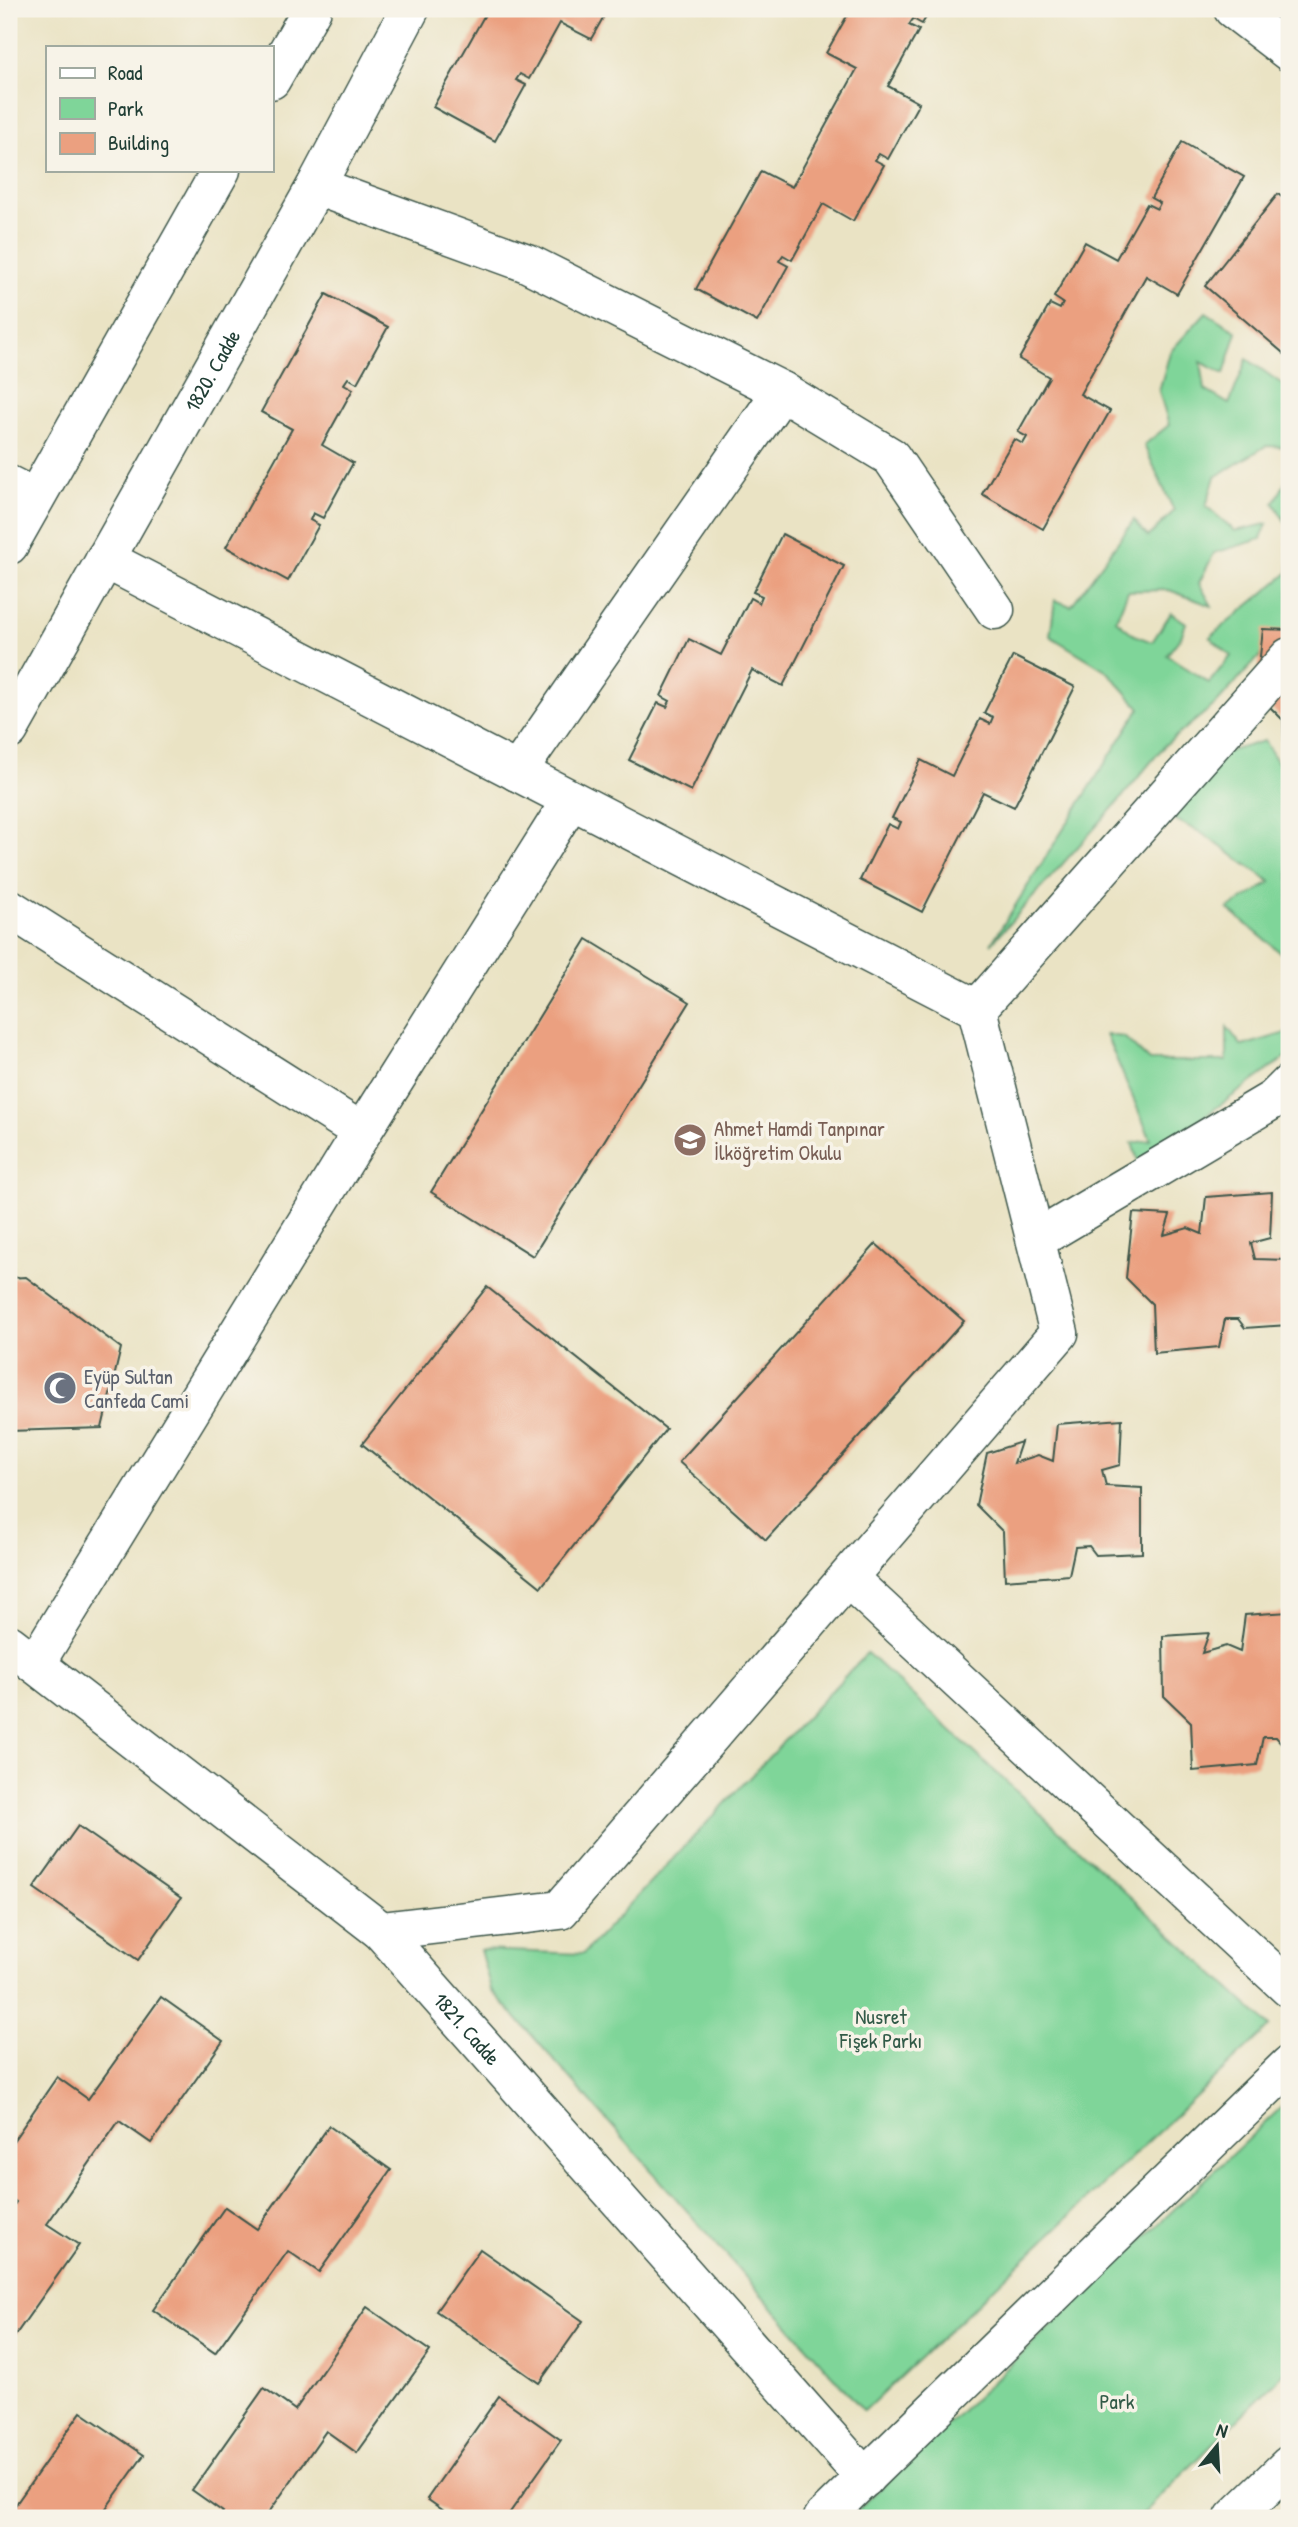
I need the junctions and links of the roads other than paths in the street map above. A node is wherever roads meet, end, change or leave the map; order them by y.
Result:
1 (312, 9) edge
2 (410, 9) edge
3 (1233, 9) edge
4 (1289, 52) edge
5 (273, 77) edge
6 (219, 172) edge
7 (316, 186) junction
8 (782, 391) junction
9 (22, 491) edge
10 (9, 545) edge
11 (106, 559) junction
12 (995, 610) dead end
13 (1289, 657) edge
14 (9, 730) edge
15 (517, 772) junction
16 (571, 800) junction
17 (9, 908) edge
18 (977, 1009) junction
19 (1289, 1084) edge
20 (362, 1132) junction
21 (1036, 1240) junction
22 (848, 1577) junction
23 (22, 1654) edge
24 (381, 1931) junction
25 (1289, 1988) edge
26 (1289, 2065) edge
27 (1289, 2465) edge
28 (865, 2478) junction
29 (823, 2518) edge
30 (1234, 2518) edge

1 - 5 street
2 - 7 street, 1820. Cadde
3 - 4 street
6 - 9 street
7 - 8 street
7 - 11 street, 1820. Cadde
8 - 12 street
8 - 15 street
9 - 10 street
11 - 14 street, 1820. Cadde
11 - 15 street
13 - 18 street
15 - 16 street
16 - 18 street
16 - 20 street
17 - 20 street
18 - 21 street
19 - 21 street
20 - 23 street
21 - 22 street
22 - 24 street
22 - 25 street
23 - 24 street, 1821. Cadde
24 - 28 street, 1821. Cadde
26 - 28 street
27 - 30 street
28 - 29 street

